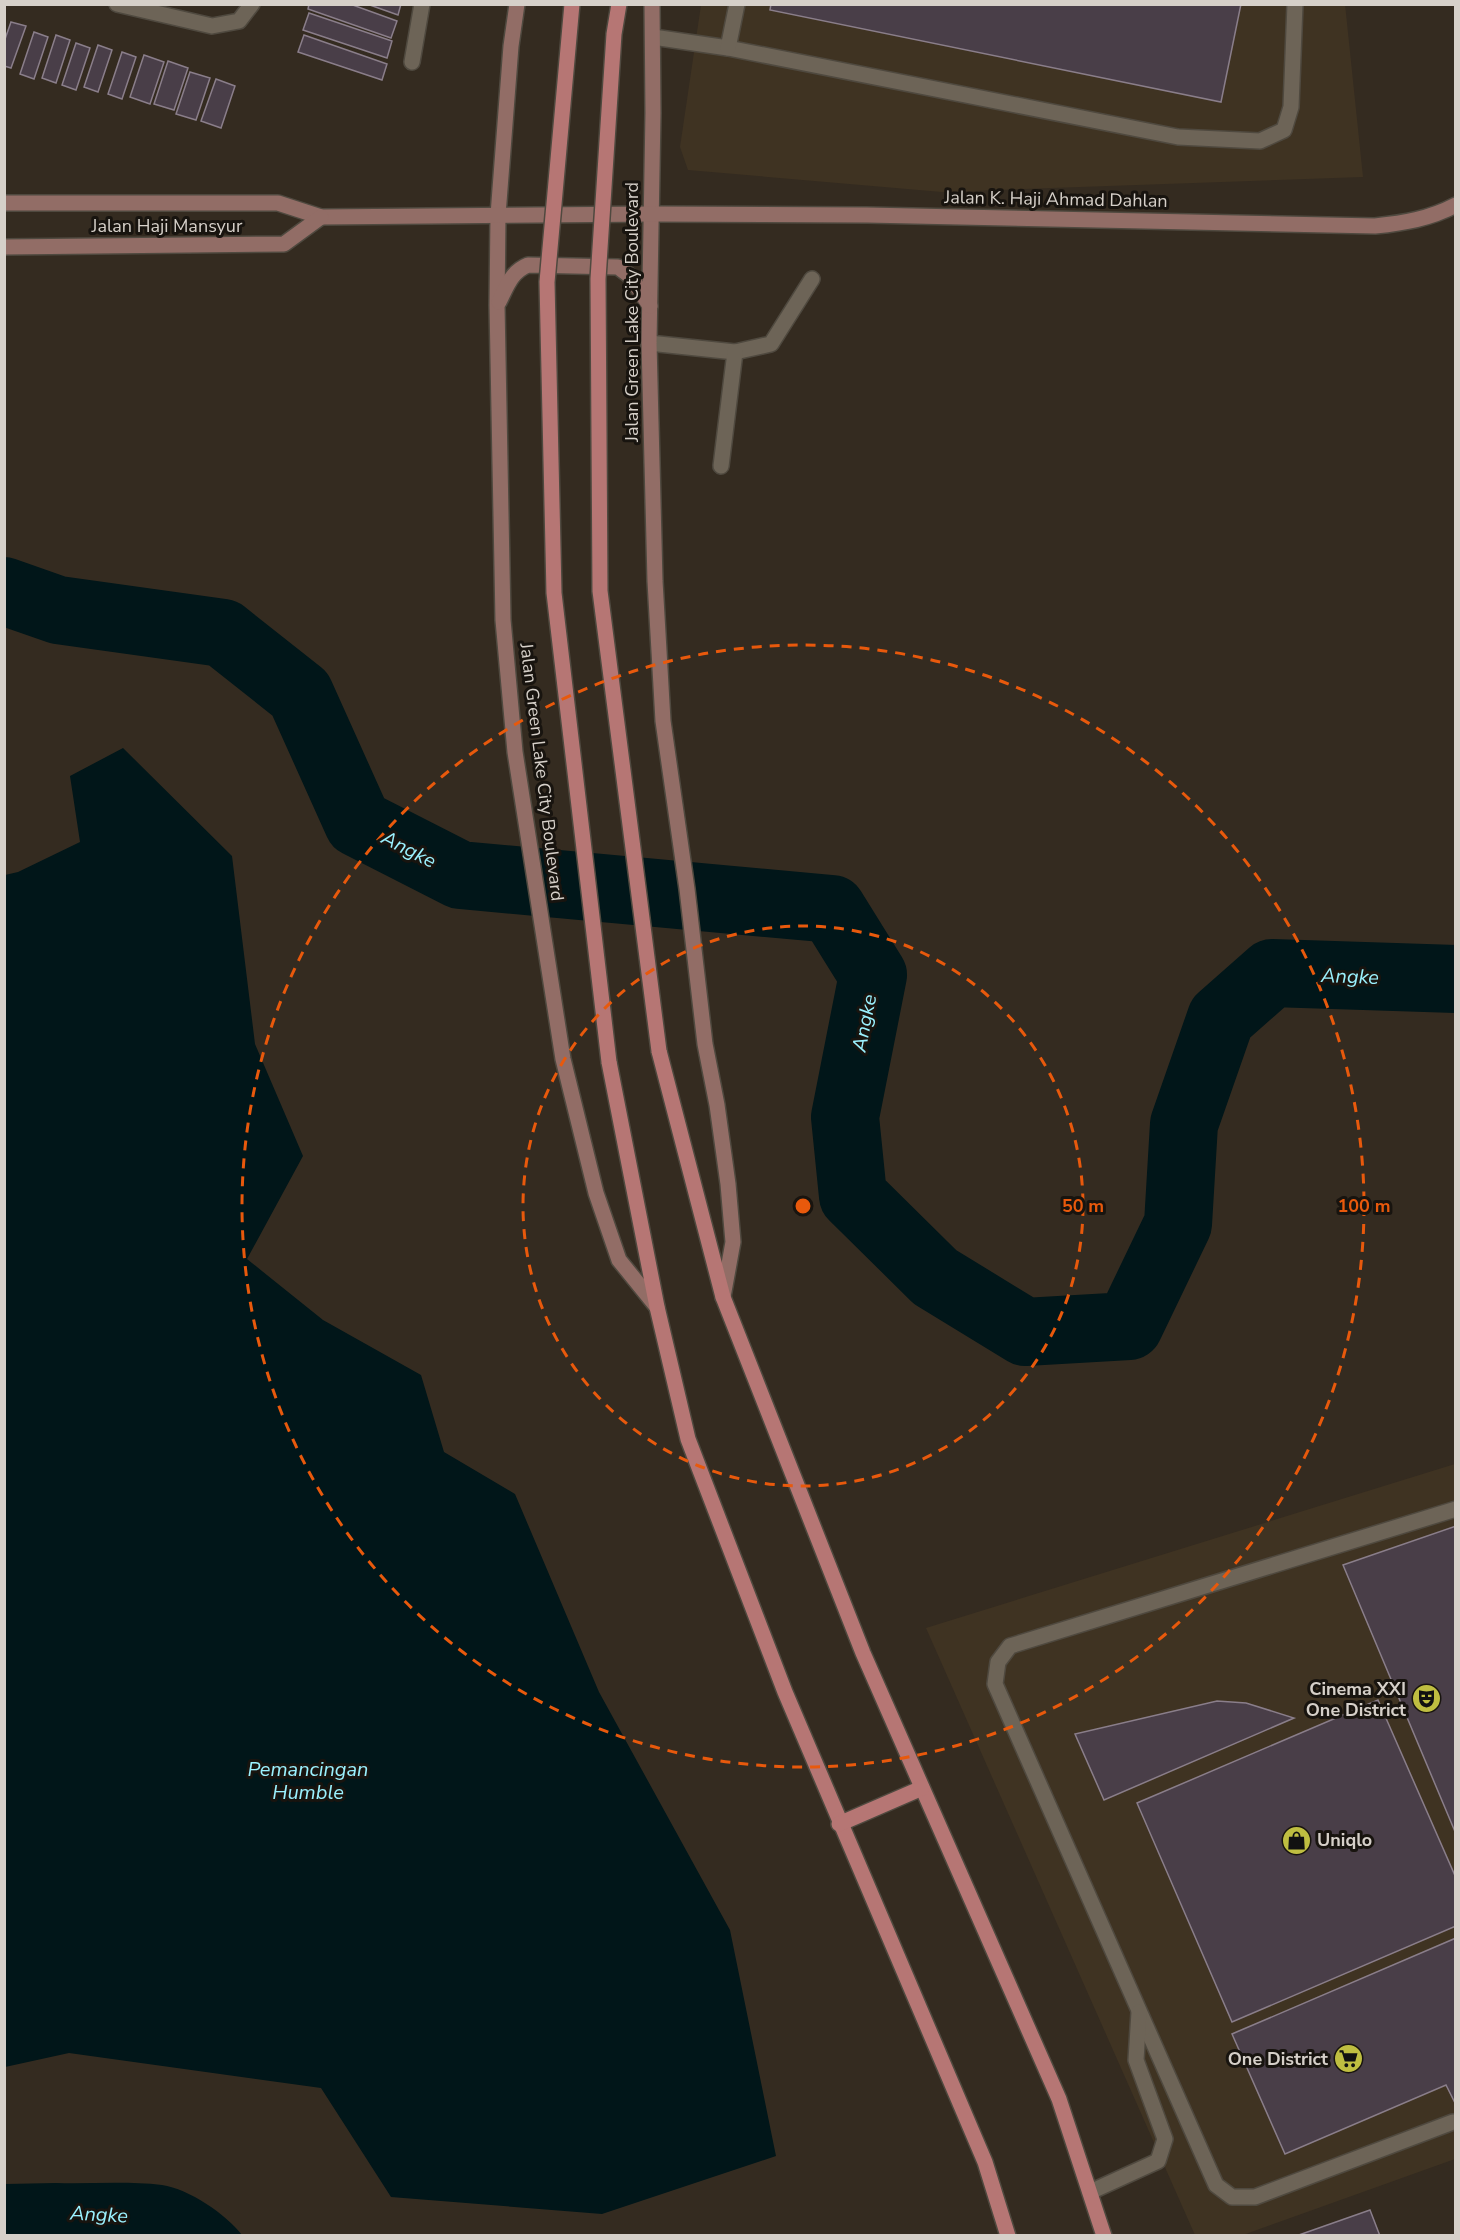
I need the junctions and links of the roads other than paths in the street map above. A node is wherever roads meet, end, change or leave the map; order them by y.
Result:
1 (117, 4) edge
2 (252, 4) edge
3 (422, 4) edge
4 (517, 4) edge
5 (572, 4) edge
6 (619, 4) edge
7 (652, 4) edge
8 (737, 4) edge
9 (1295, 4) edge
10 (653, 37) junction
11 (728, 48) junction
12 (412, 62) dead end
13 (4, 203) edge
14 (1455, 205) edge
15 (651, 214) junction
16 (498, 216) junction
17 (321, 217) junction
18 (4, 247) edge
19 (812, 279) dead end
20 (497, 304) junction
21 (650, 306) junction
22 (649, 343) junction
23 (735, 352) junction
24 (721, 466) dead end
25 (723, 1297) junction
26 (657, 1308) junction
27 (1455, 1509) edge
28 (922, 1788) junction
29 (839, 1824) junction
30 (1139, 2009) junction
31 (1453, 2122) dead end
32 (1090, 2192) junction
33 (1008, 2235) edge
34 (1104, 2235) edge

1 - 2 street
3 - 12 street
4 - 16 street, Jalan Green Lake City Boulevard
5 - 26 main road, bridge
6 - 25 main road, bridge
7 - 10 street, Jalan Green Lake City Boulevard
8 - 11 street
9 - 11 street
10 - 11 street
10 - 15 street, Jalan Green Lake City Boulevard
13 - 17 street, Jalan Haji Mansyur
14 - 15 street, Jalan K. Haji Ahmad Dahlan
15 - 16 street, Jalan K. Haji Ahmad Dahlan
15 - 21 street, Jalan Green Lake City Boulevard
16 - 17 street, Jalan Haji Mansyur
16 - 20 street, Jalan Green Lake City Boulevard
17 - 18 street, Jalan Haji Mansyur
19 - 23 street
20 - 21 street
20 - 26 street, Jalan Green Lake City Boulevard
21 - 22 street, Jalan Green Lake City Boulevard
22 - 23 street
22 - 25 street, Jalan Green Lake City Boulevard
23 - 24 street
25 - 28 main road
26 - 29 main road
27 - 30 street
28 - 29 main road
28 - 32 main road
29 - 33 main road
30 - 31 street
30 - 32 street
32 - 34 main road

